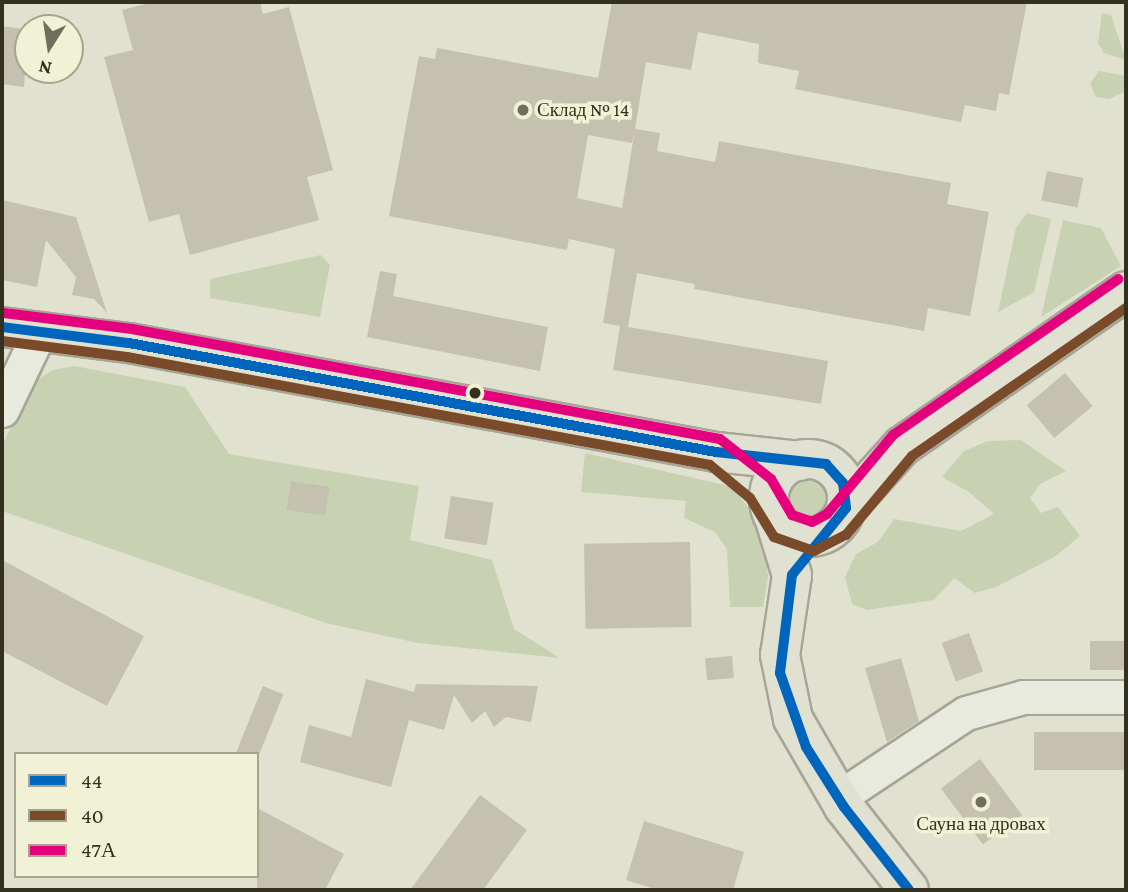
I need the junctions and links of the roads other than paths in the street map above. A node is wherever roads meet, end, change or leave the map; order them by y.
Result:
1 (1126, 291) edge
2 (2, 327) edge
3 (40, 331) junction
4 (2, 410) edge
5 (902, 446) junction
6 (716, 452) junction
7 (813, 462) junction
8 (771, 508) junction
9 (836, 521) junction
10 (792, 575) junction
11 (1126, 697) edge
12 (844, 807) junction
13 (909, 890) edge

1 - 5 main road
2 - 3 main road
3 - 4 street
3 - 6 main road
5 - 7 main road
5 - 9 main road
6 - 7 main road
6 - 8 main road
7 - 8 main road
7 - 9 main road
8 - 9 main road
8 - 10 main road
9 - 10 main road
10 - 12 main road
11 - 12 street
12 - 13 main road

